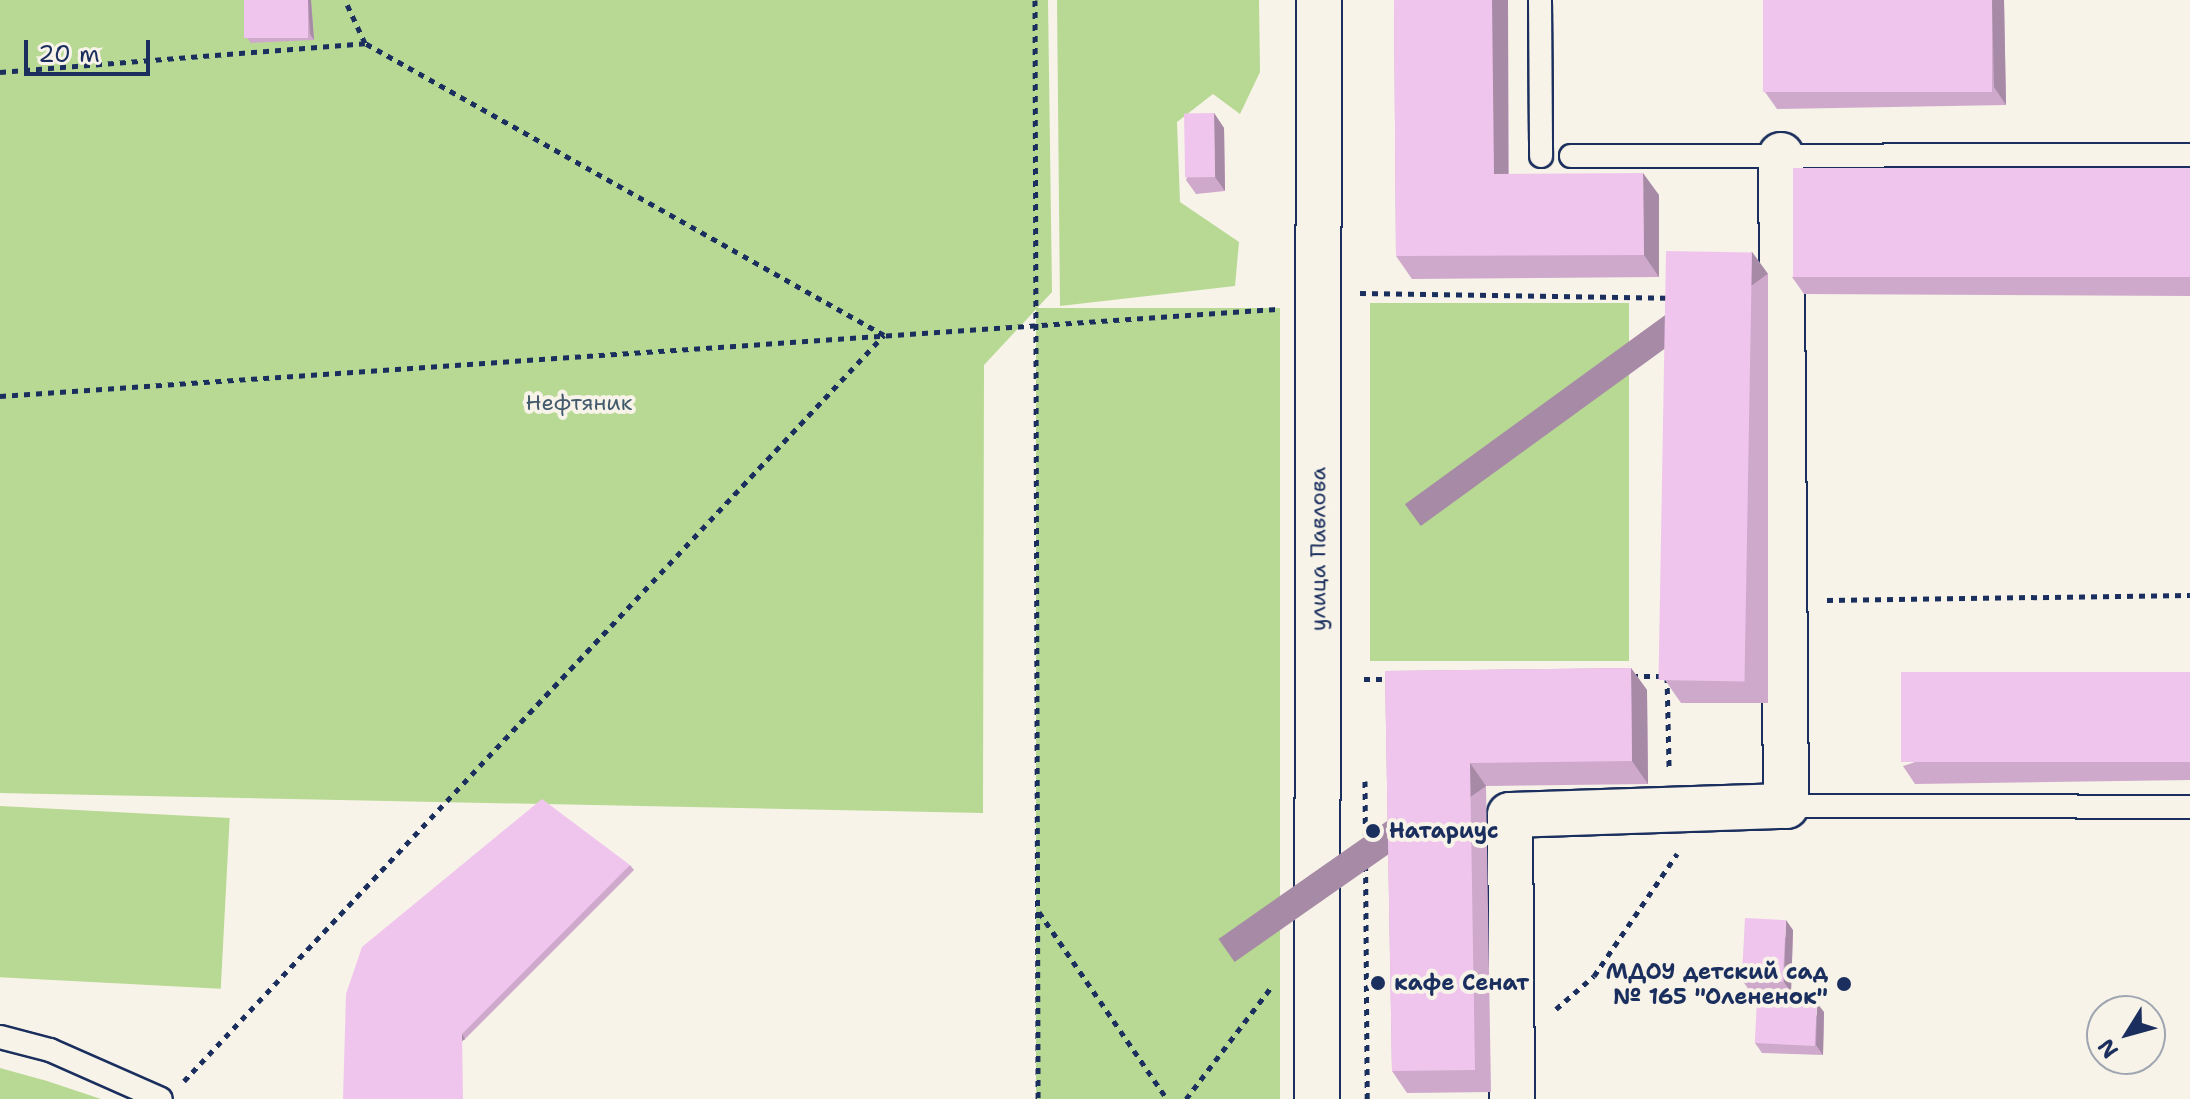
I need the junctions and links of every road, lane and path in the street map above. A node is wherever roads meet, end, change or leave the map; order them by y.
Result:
1 (345, 0) edge
2 (1035, 0) edge
3 (1319, 0) edge
4 (1540, 0) edge
5 (365, 43) junction
6 (0, 72) edge
7 (1781, 155) junction
8 (2190, 155) edge
9 (1541, 156) dead end
10 (1571, 156) dead end
11 (1318, 306) junction
12 (1668, 311) edge
13 (1037, 326) junction
14 (884, 335) junction
15 (0, 396) edge
16 (2190, 595) edge
17 (1818, 600) dead end
18 (1667, 660) edge
19 (1667, 676) junction
20 (1620, 677) edge
21 (1396, 679) edge
22 (1364, 695) dead end
23 (1365, 772) dead end
24 (1669, 779) dead end
25 (1786, 806) junction
26 (2190, 807) edge
27 (1680, 850) dead end
28 (1037, 909) junction
29 (1280, 976) dead end
30 (1550, 1014) dead end
31 (0, 1037) edge
32 (169, 1093) edge
33 (1038, 1099) edge
34 (1167, 1099) edge
35 (1186, 1099) edge
36 (1317, 1099) edge
37 (1367, 1099) edge
38 (1512, 1099) edge

1 - 5 path
2 - 13 path
3 - 11 street, улица Павлова
4 - 9 lane
5 - 6 path
5 - 14 path
7 - 8 lane
7 - 10 lane
7 - 25 street
11 - 12 path
11 - 13 path
11 - 36 street, улица Павлова
13 - 14 path
13 - 28 path
14 - 15 path
14 - 32 path
16 - 17 path
18 - 19 path
19 - 20 path
19 - 24 path
21 - 22 path
23 - 37 path
25 - 26 lane
25 - 38 street
27 - 30 path
28 - 33 path
28 - 34 path
29 - 35 path
31 - 32 lane

